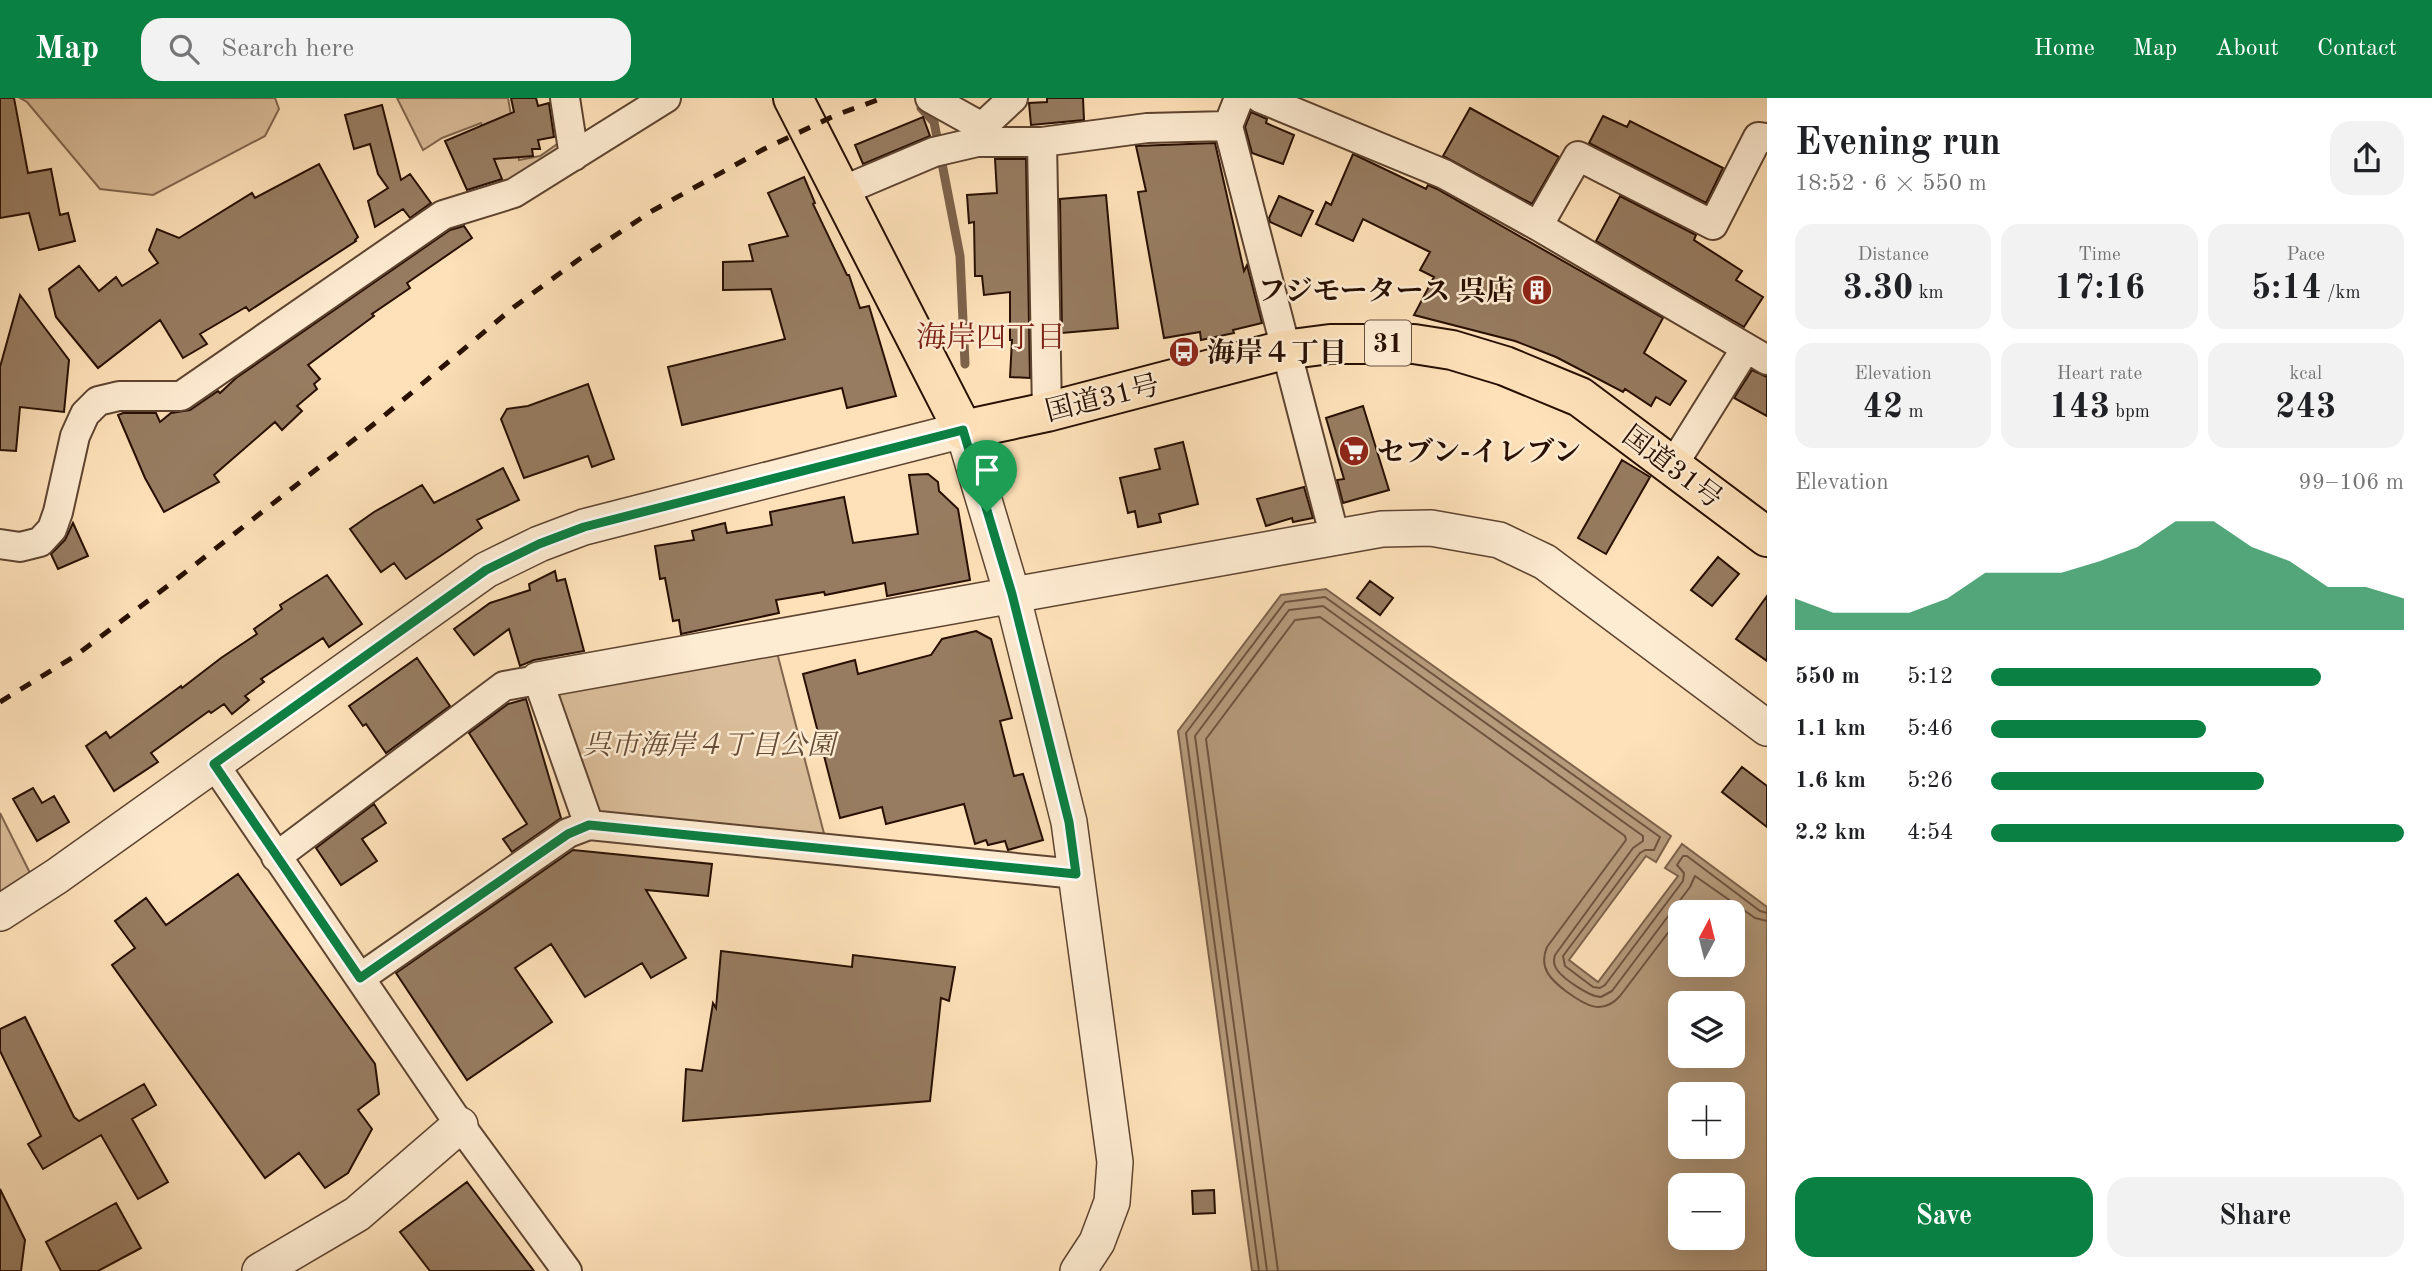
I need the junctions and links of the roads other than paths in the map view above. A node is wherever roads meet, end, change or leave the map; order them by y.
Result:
1 (565, 98) edge
2 (666, 98) edge
3 (793, 98) edge
4 (930, 98) edge
5 (1013, 98) edge
6 (1239, 98) edge
7 (1260, 98) edge
8 (1228, 126) junction
9 (1767, 138) edge
10 (961, 142) junction
11 (1042, 142) junction
12 (573, 156) junction
13 (842, 191) junction
14 (1538, 226) junction
15 (1284, 351) junction
16 (1757, 354) edge
17 (1046, 412) junction
18 (963, 430) junction
19 (1673, 464) junction
20 (1767, 537) edge
21 (1335, 538) junction
22 (0, 544) edge
23 (1012, 594) junction
24 (538, 680) junction
25 (1767, 728) edge
26 (214, 764) junction
27 (589, 825) junction
28 (276, 858) junction
29 (1076, 874) junction
30 (0, 913) edge
31 (360, 978) junction
32 (460, 1125) junction
33 (260, 1271) edge
34 (567, 1271) edge
35 (1078, 1271) edge

1 - 12 street
2 - 12 street
3 - 13 highway
4 - 10 street
5 - 10 street
6 - 8 street
7 - 14 street
8 - 11 street
8 - 15 street
9 - 14 street
10 - 11 street
10 - 13 street
11 - 17 street
12 - 22 street
13 - 18 highway
14 - 16 street
15 - 17 highway, 国道31号 / 31
15 - 19 highway, 国道31号 / 31
15 - 21 street
16 - 19 street
17 - 18 highway, 国道31号 / 31
18 - 23 street
18 - 26 street
19 - 20 highway, 国道31号 / 31
21 - 23 street
21 - 25 street
23 - 24 street
23 - 29 street
24 - 27 street
24 - 28 street
26 - 28 street
26 - 30 street
27 - 29 street
27 - 31 street
28 - 31 street
29 - 35 street
31 - 32 street
32 - 33 street
32 - 34 street

